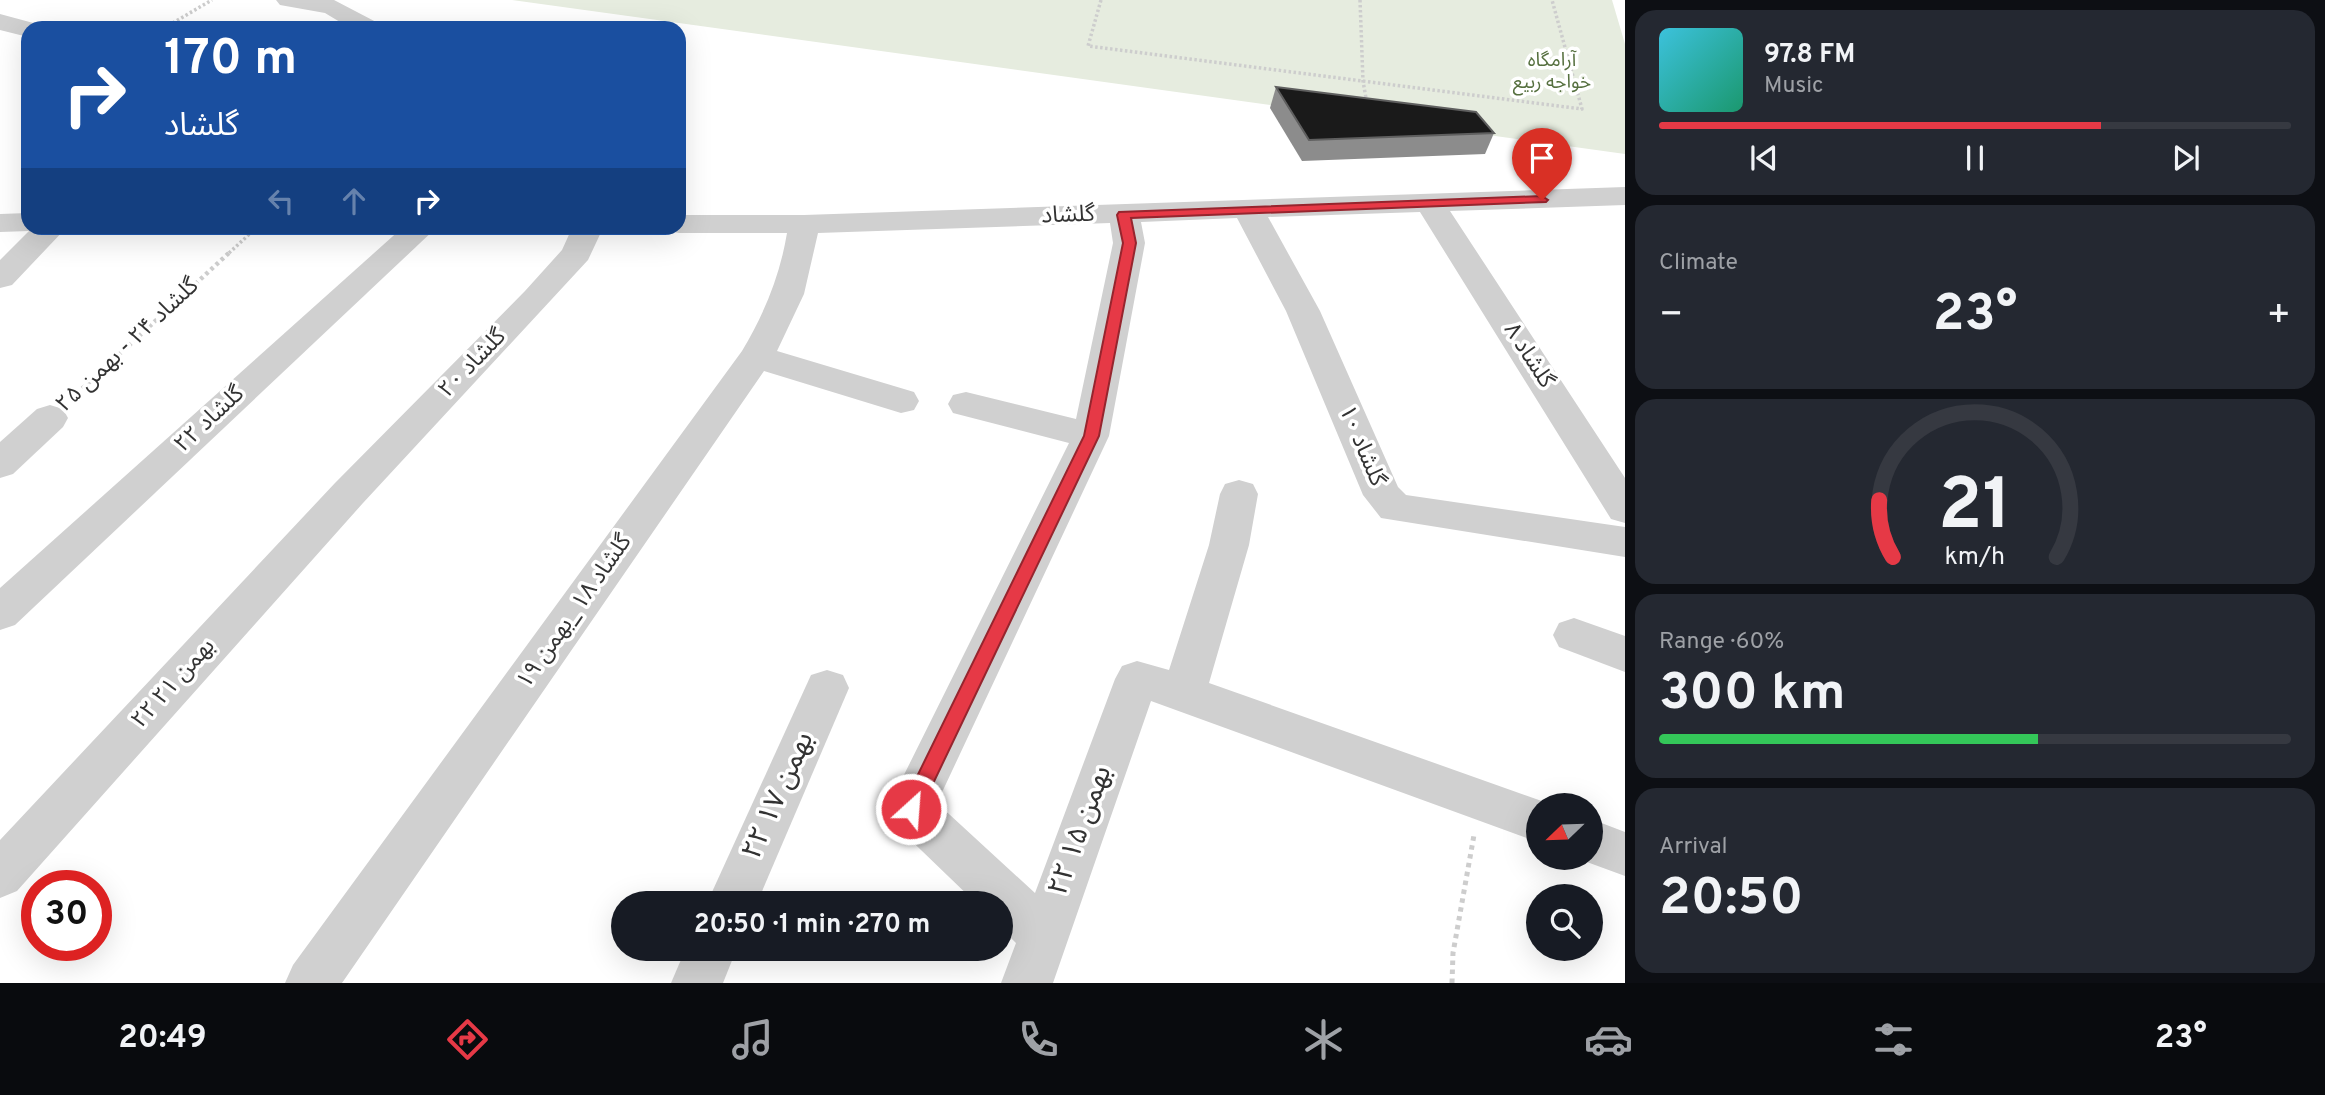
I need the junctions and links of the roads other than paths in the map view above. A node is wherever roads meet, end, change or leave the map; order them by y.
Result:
1 (289, 0) edge
2 (332, 7) junction
3 (319, 21) edge
4 (353, 21) edge
5 (0, 22) edge
6 (21, 27) edge
7 (1625, 196) edge
8 (1430, 204) junction
9 (1248, 210) junction
10 (1124, 215) junction
11 (21, 222) edge
12 (0, 223) edge
13 (686, 224) edge
14 (804, 225) junction
15 (43, 235) edge
16 (411, 235) edge
17 (584, 235) edge
18 (0, 278) edge
19 (756, 356) junction
20 (901, 401) dead end
21 (966, 404) dead end
22 (50, 418) road end
23 (1091, 436) junction
24 (0, 464) edge
25 (349, 493) joint
26 (1238, 494) dead end
27 (1625, 509) edge
28 (1625, 542) edge
29 (0, 613) edge
30 (1574, 635) dead end
31 (1625, 653) edge
32 (827, 688) dead end
33 (1184, 694) junction
34 (1526, 817) edge
35 (1603, 846) edge
36 (1625, 854) edge
37 (0, 875) edge
38 (737, 891) edge
39 (1044, 934) junction
40 (706, 961) edge
41 (312, 983) edge
42 (697, 983) edge
43 (1027, 983) edge

1 - 2 street
2 - 3 street
2 - 4 street
5 - 6 street
7 - 8 street, گلشاد
8 - 9 street, گلشاد
8 - 27 street, گلشاد ۸
9 - 10 street, گلشاد
9 - 28 street, گلشاد ۱۰
10 - 14 street, گلشاد
10 - 23 street
11 - 12 street
13 - 14 street, گلشاد
14 - 19 street, گلشاد ۱۸ _بهمن ۱۹
15 - 18 street
16 - 29 street, گلشاد ۲۲
17 - 25 street, گلشاد ۲۰
19 - 20 street
19 - 41 street, گلشاد ۱۸ _بهمن ۱۹
21 - 23 street
22 - 24 street, گلشاد ۲۴ - بهمن ۲۵
23 - 39 street
25 - 37 street, ۲۲ بهمن ۲۱
26 - 33 street
30 - 31 street
32 - 38 street, ۲۲ بهمن ۱۷
33 - 34 street
33 - 39 street, ۲۲ بهمن ۱۵
35 - 36 street
39 - 43 street, ۲۲ بهمن ۱۵
40 - 42 street

